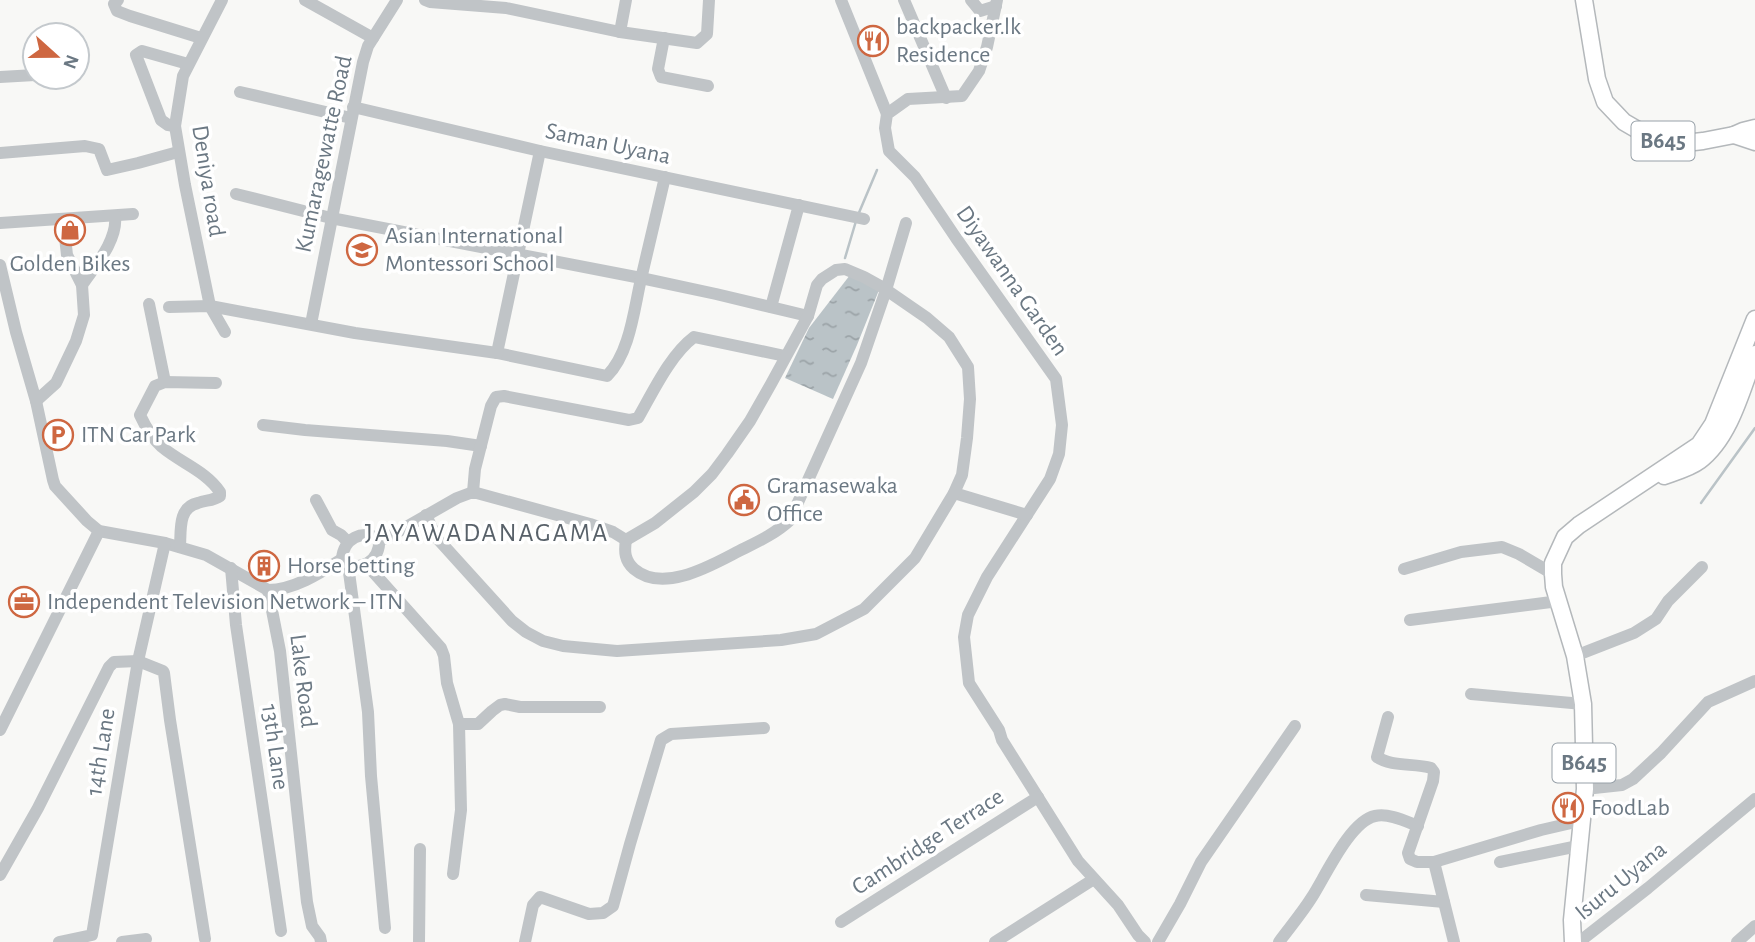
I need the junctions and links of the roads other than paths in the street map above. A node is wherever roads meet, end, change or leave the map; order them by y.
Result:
1 (118, 0) edge
2 (222, 0) edge
3 (305, 0) edge
4 (397, 0) edge
5 (425, 0) edge
6 (626, 0) edge
7 (709, 0) edge
8 (841, 0) edge
9 (904, 0) edge
10 (971, 0) edge
11 (1584, 0) edge
12 (996, 3) edge
13 (620, 32) junction
14 (201, 38) junction
15 (373, 38) junction
16 (664, 38) junction
17 (188, 64) junction
18 (21, 76) edge
19 (0, 77) edge
20 (708, 86) dead end
21 (240, 92) dead end
22 (946, 98) junction
23 (352, 113) junction
24 (887, 114) junction
25 (175, 126) junction
26 (1755, 128) edge
27 (1734, 135) junction
28 (1755, 142) edge
29 (540, 151) junction
30 (178, 152) junction
31 (0, 153) edge
32 (666, 177) junction
33 (236, 194) dead end
34 (799, 205) junction
35 (133, 214) dead end
36 (115, 216) junction
37 (331, 218) junction
38 (860, 218) dead end
39 (63, 219) junction
40 (0, 223) edge
41 (906, 223) dead end
42 (518, 253) junction
43 (0, 265) edge
44 (641, 278) junction
45 (82, 285) junction
46 (886, 290) junction
47 (4, 291) edge
48 (149, 304) dead end
49 (210, 306) junction
50 (169, 307) dead end
51 (771, 307) junction
52 (808, 316) junction
53 (1755, 319) edge
54 (311, 324) junction
55 (225, 332) dead end
56 (496, 354) junction
57 (1755, 354) edge
58 (785, 356) junction
59 (165, 382) junction
60 (216, 383) dead end
61 (36, 401) junction
62 (263, 425) dead end
63 (481, 446) junction
64 (1636, 488) junction
65 (473, 492) junction
66 (954, 493) junction
67 (316, 500) dead end
68 (426, 515) junction
69 (1027, 515) junction
70 (99, 531) junction
71 (379, 540) junction
72 (626, 540) junction
73 (348, 542) junction
74 (165, 543) junction
75 (180, 547) junction
76 (345, 562) junction
77 (366, 564) junction
78 (1702, 567) dead end
79 (231, 568) junction
80 (1404, 569) dead end
81 (1553, 574) junction
82 (268, 590) junction
83 (1559, 601) junction
84 (1410, 620) dead end
85 (1575, 656) junction
86 (138, 661) junction
87 (1755, 681) edge
88 (1471, 694) dead end
89 (1583, 704) junction
90 (600, 707) dead end
91 (4, 713) edge
92 (1388, 717) dead end
93 (459, 724) junction
94 (1295, 726) dead end
95 (764, 728) dead end
96 (0, 730) edge
97 (1585, 789) junction
98 (1038, 797) junction
99 (1755, 799) edge
100 (1580, 821) junction
101 (1418, 825) junction
102 (1578, 846) junction
103 (420, 849) dead end
104 (1434, 862) junction
105 (1500, 862) dead end
106 (453, 874) dead end
107 (0, 875) edge
108 (1094, 878) junction
109 (1366, 895) dead end
110 (1444, 902) junction
111 (841, 922) dead end
112 (1755, 926) edge
113 (385, 928) dead end
114 (281, 931) dead end
115 (96, 938) edge
116 (146, 939) dead end
117 (205, 939) dead end
118 (59, 942) edge
119 (122, 942) edge
120 (321, 942) edge
121 (419, 942) edge
122 (525, 942) edge
123 (995, 942) edge
124 (1145, 942) edge
125 (1158, 942) edge
126 (1279, 942) edge
127 (1454, 942) edge
128 (1573, 942) edge
129 (1578, 942) edge
130 (1737, 942) edge

1 - 14 street
2 - 14 street, Deniya road
3 - 15 street
4 - 15 street, Kumaragewatte Road
5 - 13 street
6 - 13 street
7 - 16 street
8 - 24 street, Diyawanna Garden
9 - 22 street
10 - 12 street
11 - 27 main road, B645
12 - 22 street
13 - 16 street
14 - 17 street, Deniya road
15 - 23 street, Kumaragewatte Road
16 - 20 street
17 - 25 street, Deniya road
17 - 25 street
18 - 19 street
21 - 23 street, Saman Uyana
22 - 24 street
23 - 29 street, Saman Uyana
23 - 37 street, Kumaragewatte Road
24 - 69 street, Diyawanna Garden
25 - 30 street, Deniya road
26 - 27 main road, B645
27 - 28 main road, B645
29 - 32 street, Saman Uyana
29 - 42 street
30 - 31 street
30 - 49 street, Deniya road
32 - 34 street, Saman Uyana
32 - 44 street
33 - 37 street
34 - 38 street, Saman Uyana
34 - 51 street
35 - 36 street
36 - 39 street
36 - 45 street
37 - 42 street
37 - 54 street, Kumaragewatte Road
39 - 40 street
39 - 45 street
41 - 46 street
42 - 44 street
42 - 56 street
43 - 47 street
44 - 51 street
44 - 56 street
45 - 61 street
46 - 52 street
46 - 66 street
46 - 72 street
47 - 61 street
48 - 59 street
49 - 50 street
49 - 54 street
49 - 55 street, Deniya road
51 - 52 street
52 - 58 street
53 - 64 main road, B645
54 - 56 street
57 - 64 main road, B645
58 - 63 street
58 - 72 street
59 - 60 street
59 - 75 street
61 - 70 street
62 - 63 street
63 - 65 street
64 - 81 main road, B645
65 - 68 street
65 - 72 street
66 - 68 street
66 - 69 street
67 - 73 street
68 - 71 street
69 - 98 street, Diyawanna Garden
70 - 74 street
70 - 91 street
71 - 73 street
71 - 77 street
73 - 76 street
74 - 75 street
74 - 86 street, 14th Lane
75 - 79 street
76 - 77 street
76 - 82 street
76 - 113 street
77 - 93 street
78 - 85 street
79 - 82 street
79 - 114 street, 13th Lane
80 - 81 street
81 - 83 main road, B645
82 - 120 street, Lake Road
83 - 84 street
83 - 85 main road, B645
85 - 89 main road, B645
86 - 107 street
86 - 115 street, 14th Lane
86 - 117 street
87 - 97 street
88 - 89 street
89 - 97 main road, B645
90 - 93 street
91 - 96 street
92 - 101 street
93 - 106 street
94 - 125 street
95 - 122 street
97 - 100 main road, B645
98 - 108 street, Diyawanna Garden
98 - 111 street, Cambridge Terrace
99 - 129 street, Isuru Uyana
100 - 102 main road, B645
100 - 104 street
101 - 104 street
101 - 126 street
102 - 105 street
102 - 128 main road, B645
103 - 121 street
104 - 110 street
108 - 123 street
108 - 124 street, Diyawanna Garden
109 - 110 street
110 - 127 street
112 - 130 street
115 - 118 street, 14th Lane
116 - 119 street

